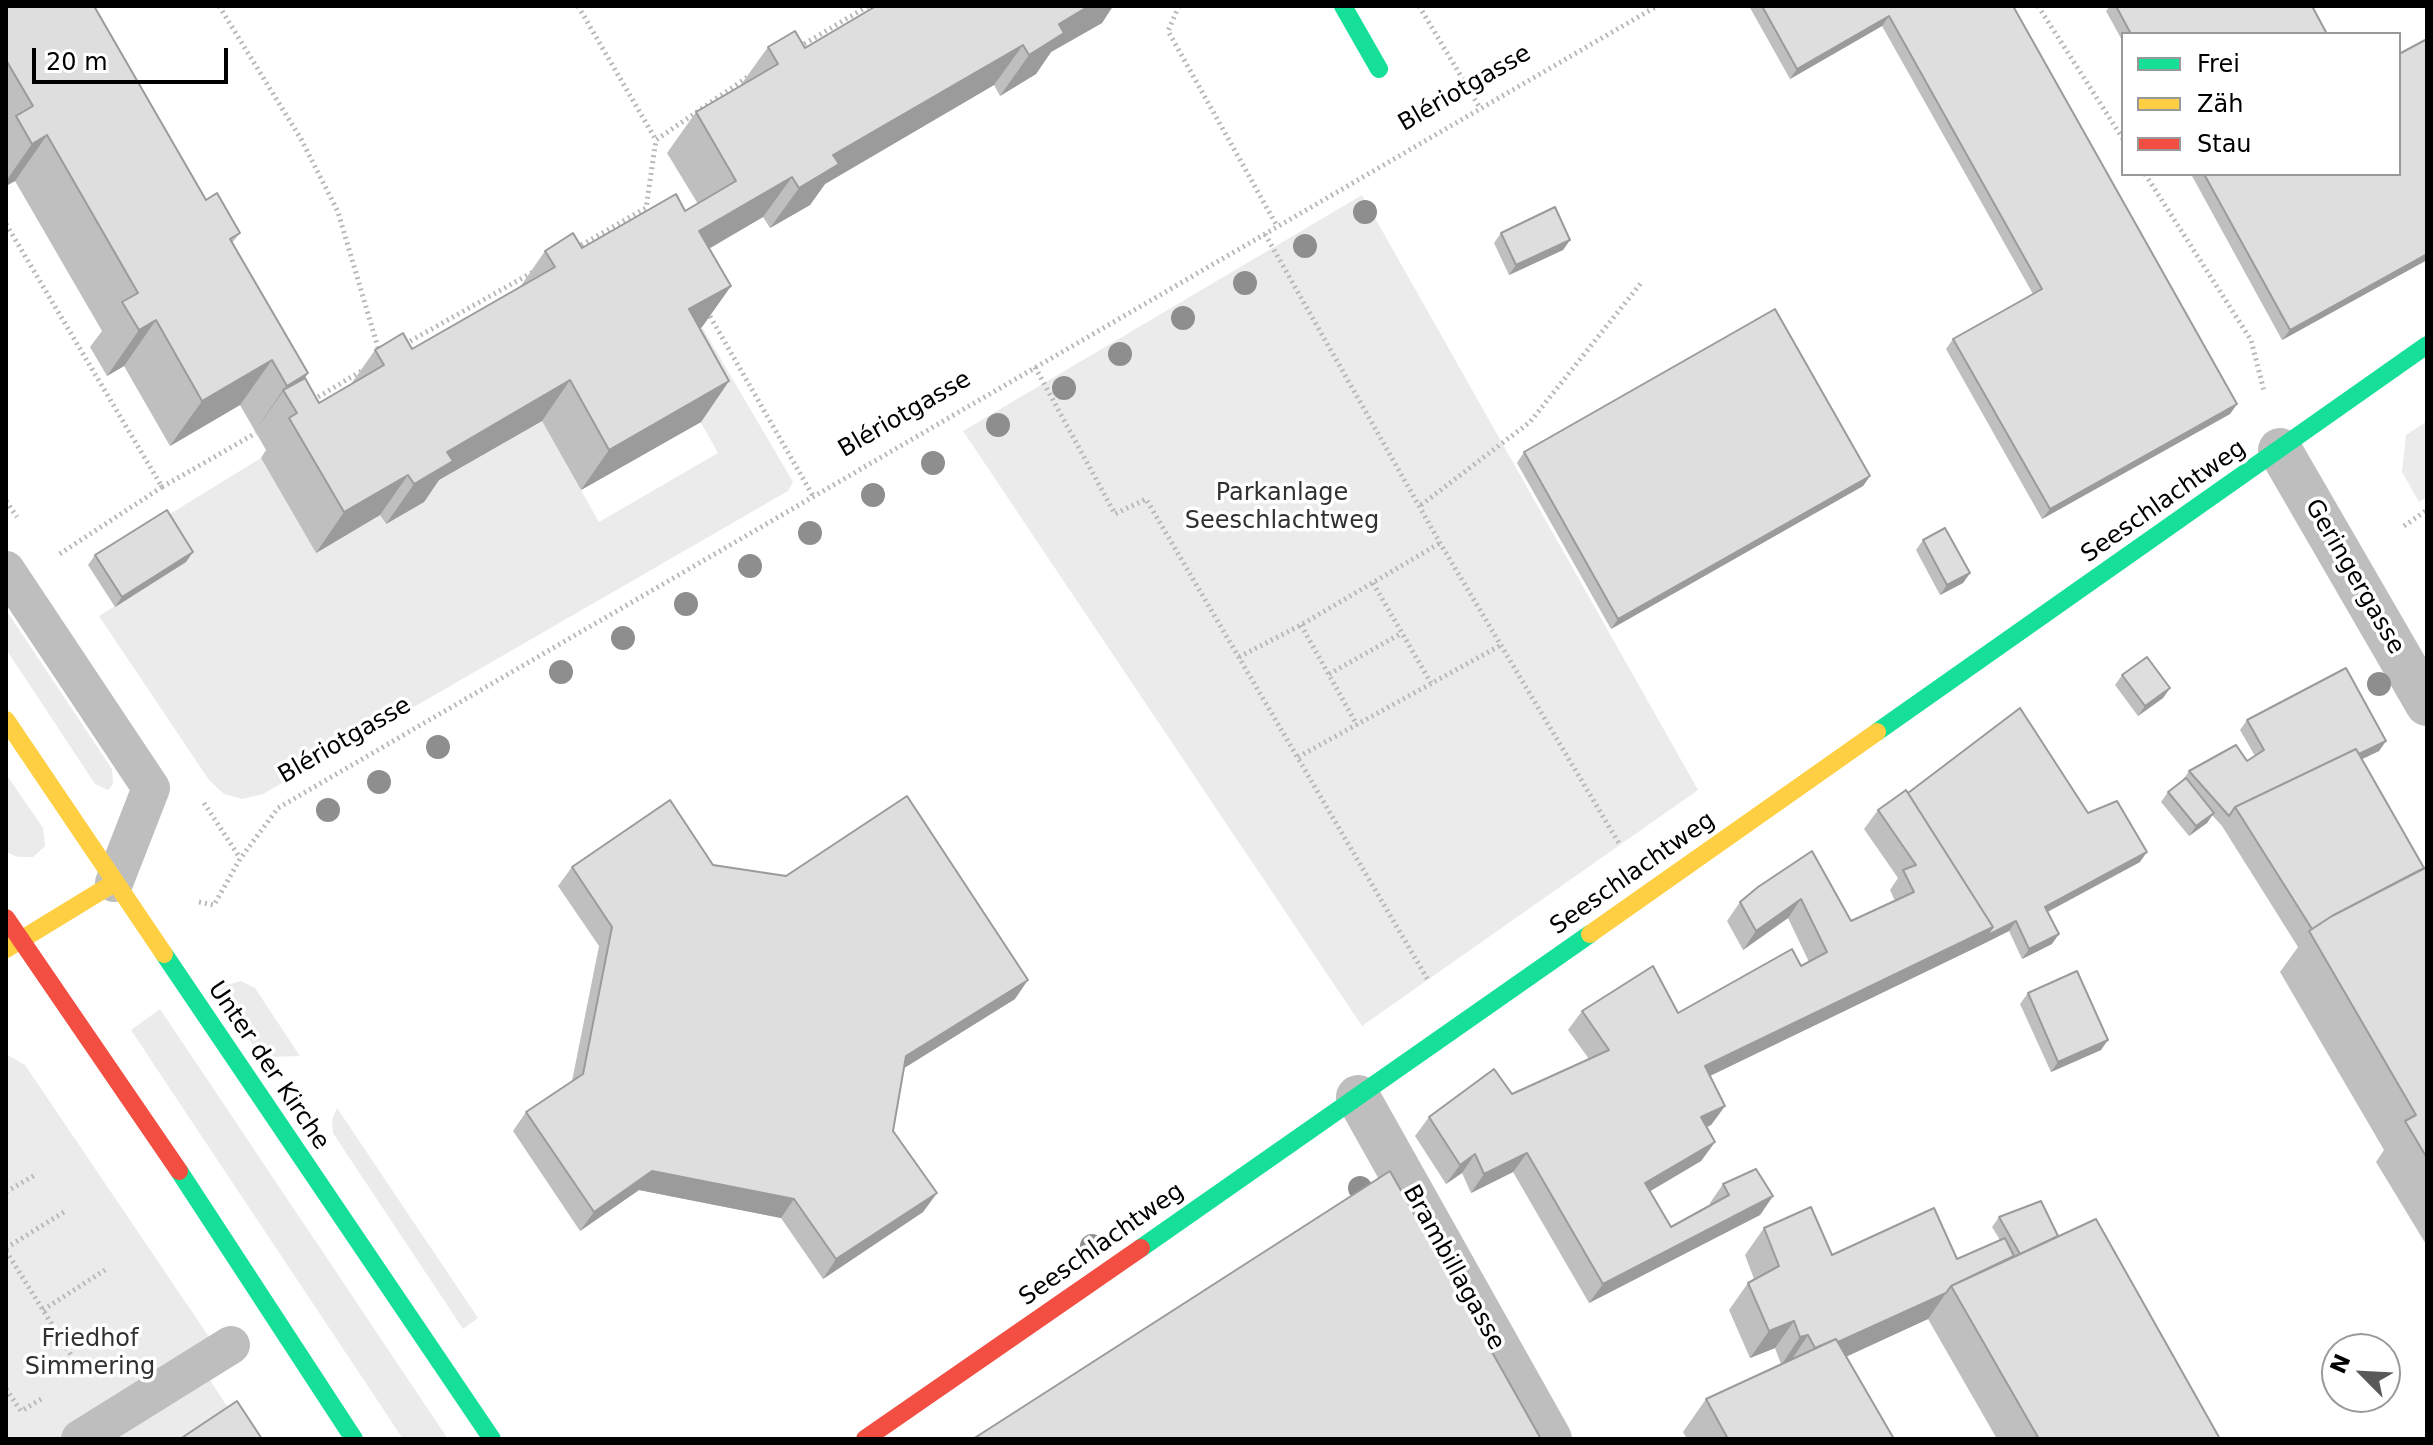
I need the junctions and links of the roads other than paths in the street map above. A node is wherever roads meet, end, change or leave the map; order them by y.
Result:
1 (1343, 6) edge
2 (1379, 69) dead end
3 (2427, 345) edge
4 (2280, 450) junction
5 (6, 570) edge
6 (2427, 704) edge
7 (6, 720) edge
8 (114, 883) junction
9 (6, 918) edge
10 (14, 945) edge
11 (1358, 1097) junction
12 (231, 1345) dead end
13 (80, 1439) edge
14 (354, 1439) edge
15 (492, 1439) edge
16 (865, 1439) edge
17 (1550, 1439) edge

1 - 2 street
3 - 4 street, Seeschlachtweg
4 - 6 street, Geringergasse
4 - 11 street, Seeschlachtweg
5 - 8 lane
7 - 8 street, Unter der Kirche
8 - 10 street
8 - 15 street, Unter der Kirche
9 - 10 street
10 - 14 street
11 - 16 street, Seeschlachtweg
11 - 17 street, Brambillagasse
12 - 13 lane

